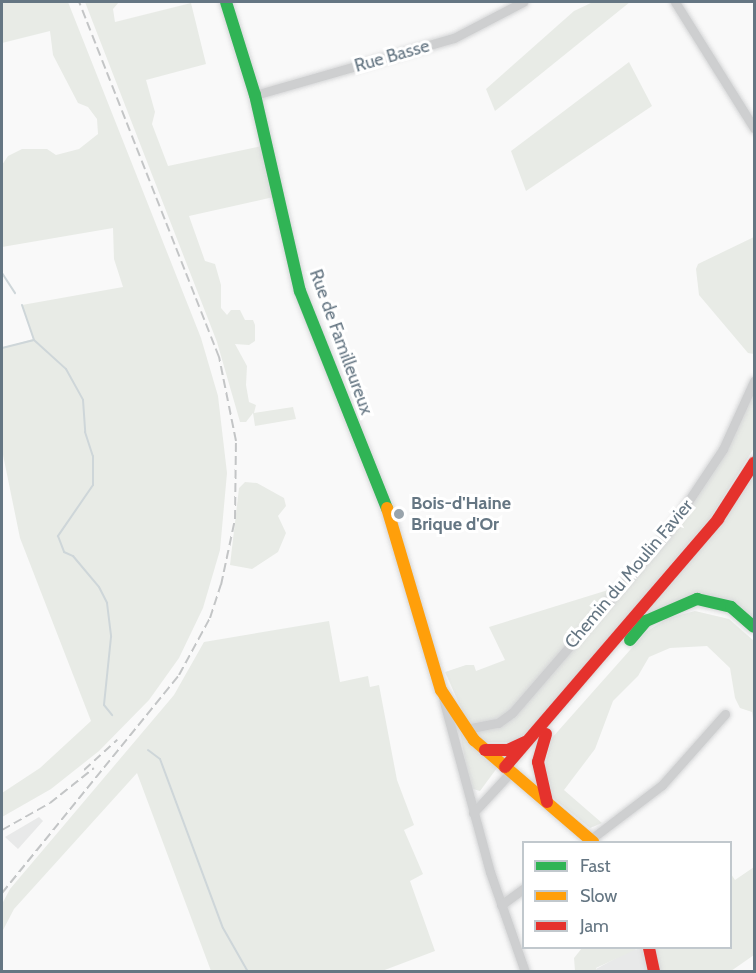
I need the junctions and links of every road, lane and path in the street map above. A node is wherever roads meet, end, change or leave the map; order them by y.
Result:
1 (226, 2) edge
2 (523, 2) edge
3 (675, 2) edge
4 (255, 95) junction
5 (754, 128) edge
6 (754, 381) edge
7 (754, 464) edge
8 (754, 627) edge
9 (441, 690) junction
10 (725, 714) dead end
11 (466, 729) junction
12 (546, 734) junction
13 (530, 738) junction
14 (485, 750) junction
15 (508, 770) junction
16 (547, 802) junction
17 (473, 813) junction
18 (589, 841) edge
19 (591, 841) edge
20 (522, 889) edge
21 (501, 905) junction
22 (649, 949) edge
23 (525, 972) edge
24 (654, 972) edge

1 - 4 main road, Rue de Familleureux
2 - 4 street, Rue Basse
3 - 5 street
4 - 9 main road, Rue de Familleureux
6 - 11 street, Chemin du Moulin Favier
7 - 13 main road
8 - 12 main road
9 - 11 main road, Rue de Familleureux
9 - 17 street, Rue de Familleureux
10 - 19 street
11 - 14 main road, Rue de Familleureux
12 - 15 main road
12 - 16 main road
13 - 14 main road
13 - 15 main road
14 - 15 main road, Rue de Familleureux
15 - 16 main road, Rue de Familleureux
15 - 17 street
16 - 18 main road, Rue de Familleureux
17 - 21 street, Rue de Familleureux
20 - 21 street
21 - 23 street, Rue de Familleureux
22 - 24 main road

